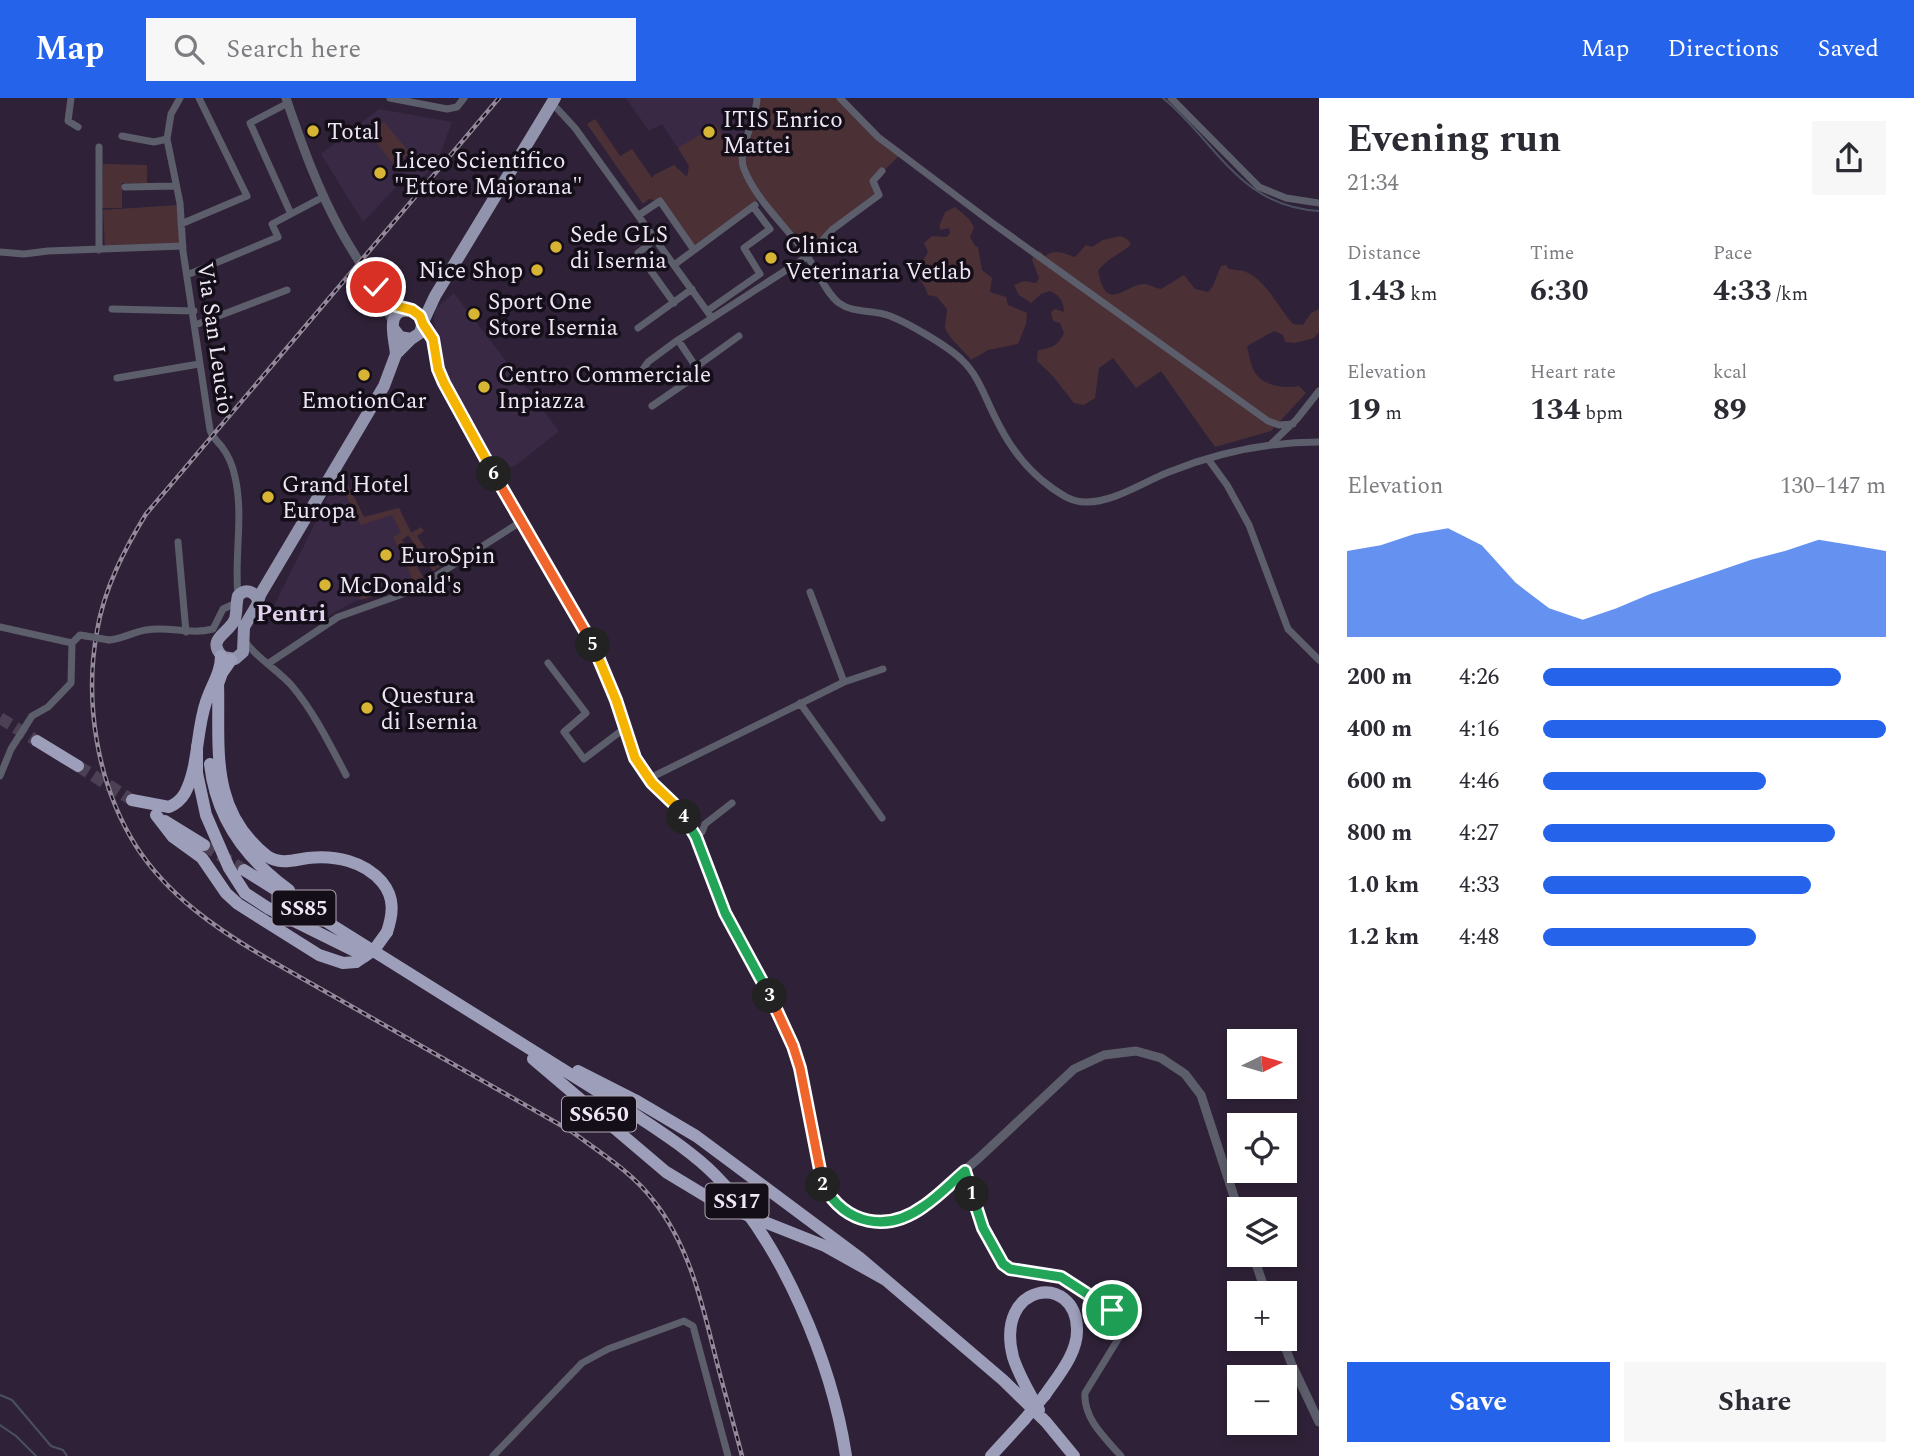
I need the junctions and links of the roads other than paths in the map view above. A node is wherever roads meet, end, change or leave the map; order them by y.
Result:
1 (71, 98) edge
2 (180, 98) edge
3 (199, 98) edge
4 (390, 98) edge
5 (464, 98) edge
6 (757, 98) edge
7 (840, 98) edge
8 (1171, 98) edge
9 (287, 101) edge
10 (553, 101) edge
11 (78, 127) dead end
12 (122, 136) dead end
13 (167, 139) junction
14 (99, 147) dead end
15 (882, 171) dead end
16 (176, 186) junction
17 (125, 187) dead end
18 (758, 196) junction
19 (323, 197) junction
20 (1319, 203) edge
21 (754, 208) junction
22 (291, 214) junction
23 (639, 215) junction
24 (181, 224) junction
25 (656, 239) junction
26 (183, 246) junction
27 (99, 250) junction
28 (694, 250) junction
29 (0, 251) edge
30 (808, 256) junction
31 (674, 265) junction
32 (187, 275) junction
33 (692, 289) junction
34 (287, 290) dead end
35 (435, 296) junction
36 (383, 298) junction
37 (674, 303) junction
38 (111, 309) dead end
39 (407, 310) junction
40 (707, 311) junction
41 (194, 312) junction
42 (712, 318) junction
43 (423, 323) junction
44 (195, 325) junction
45 (393, 325) junction
46 (638, 328) dead end
47 (740, 336) dead end
48 (414, 338) junction
49 (678, 340) junction
50 (436, 347) junction
51 (396, 354) junction
52 (199, 364) junction
53 (696, 367) junction
54 (117, 378) dead end
55 (634, 382) dead end
56 (1319, 391) edge
57 (652, 406) dead end
58 (1279, 430) junction
59 (1319, 442) edge
60 (1270, 445) junction
61 (1208, 459) junction
62 (522, 522) junction
63 (178, 542) dead end
64 (810, 592) dead end
65 (246, 596) junction
66 (220, 617) junction
67 (234, 620) junction
68 (0, 627) edge
69 (186, 632) junction
70 (244, 640) junction
71 (72, 643) junction
72 (255, 654) junction
73 (231, 657) junction
74 (1319, 660) edge
75 (269, 663) junction
76 (548, 663) dead end
77 (883, 670) dead end
78 (218, 682) junction
79 (844, 682) junction
80 (800, 703) junction
81 (625, 728) junction
82 (37, 741) tunnel mouth
83 (197, 746) junction
84 (78, 766) tunnel mouth
85 (346, 775) dead end
86 (0, 776) edge
87 (648, 779) junction
88 (732, 803) dead end
89 (156, 815) junction
90 (882, 818) dead end
91 (696, 837) junction
92 (204, 845) tunnel mouth
93 (244, 870) tunnel mouth
94 (364, 946) junction
95 (387, 961) joint
96 (408, 974) junction
97 (483, 1020) junction
98 (512, 1038) junction
99 (966, 1176) junction
100 (1234, 1197) edge
101 (884, 1279) junction
102 (1287, 1351) edge
103 (1046, 1422) junction
104 (1319, 1422) edge
105 (492, 1456) edge
106 (728, 1456) edge
107 (846, 1456) edge
108 (991, 1456) edge
109 (1074, 1456) edge
110 (1121, 1456) edge

1 - 11 street
2 - 13 street, Via San Leucio
3 - 24 street
4 - 5 street
6 - 18 street
7 - 58 street
8 - 20 street
9 - 19 street
9 - 22 street
10 - 23 street
10 - 35 main road
12 - 13 street
13 - 16 street, Via San Leucio
14 - 27 street
15 - 30 street
16 - 17 street
16 - 24 street, Via San Leucio
18 - 21 street
18 - 30 street
19 - 22 street
19 - 36 street
21 - 28 street
21 - 40 street
22 - 32 street
23 - 25 street
23 - 28 street
24 - 26 street, Via San Leucio
25 - 31 street
25 - 37 street
26 - 27 street
26 - 32 street, Via San Leucio
27 - 29 street
28 - 31 street
30 - 42 street
30 - 61 street
31 - 33 street
32 - 41 street, Via San Leucio
33 - 37 street
33 - 40 street
34 - 44 street
35 - 39 main road
35 - 43 main road
36 - 39 street
36 - 45 street
37 - 46 street
38 - 41 street
39 - 43 main road
39 - 45 main road
40 - 42 street
41 - 44 street, Via San Leucio
42 - 49 street
43 - 48 main road
43 - 50 street
44 - 52 street, Via San Leucio
45 - 48 main road
45 - 51 main road
47 - 53 street
48 - 50 street
48 - 51 main road
49 - 53 street
49 - 55 street
50 - 62 street
51 - 65 main road
52 - 54 street
52 - 65 street, Via San Leucio
53 - 57 street
56 - 58 street
58 - 60 street
59 - 60 street
60 - 61 street
61 - 74 street
62 - 75 street
62 - 81 street
63 - 69 street
64 - 79 street
65 - 66 street
65 - 67 main road
65 - 70 main road
66 - 67 street
66 - 69 street
67 - 73 main road
68 - 71 street
69 - 71 street, bridge
70 - 72 street
70 - 73 main road
71 - 86 street
72 - 73 street
72 - 75 street
73 - 78 highway
73 - 83 highway
75 - 85 street
76 - 81 street
77 - 79 street
78 - 89 highway, bridge
78 - 94 highway
79 - 80 street
80 - 87 street
80 - 90 street
81 - 87 street
82 - 84 highway
83 - 89 highway
83 - 96 highway
87 - 91 street
88 - 91 street
89 - 92 highway
91 - 99 street
93 - 94 highway, SS85
94 - 95 highway, SS85
95 - 96 highway, SS17
96 - 97 highway, SS17
97 - 98 highway, SS17
97 - 101 highway, SS650, bridge
98 - 101 highway, SS650, bridge
98 - 107 highway, SS17
99 - 100 street
99 - 110 street
101 - 103 highway, SS650
102 - 104 street
103 - 108 highway, bridge
103 - 109 highway, SS650
105 - 106 street

